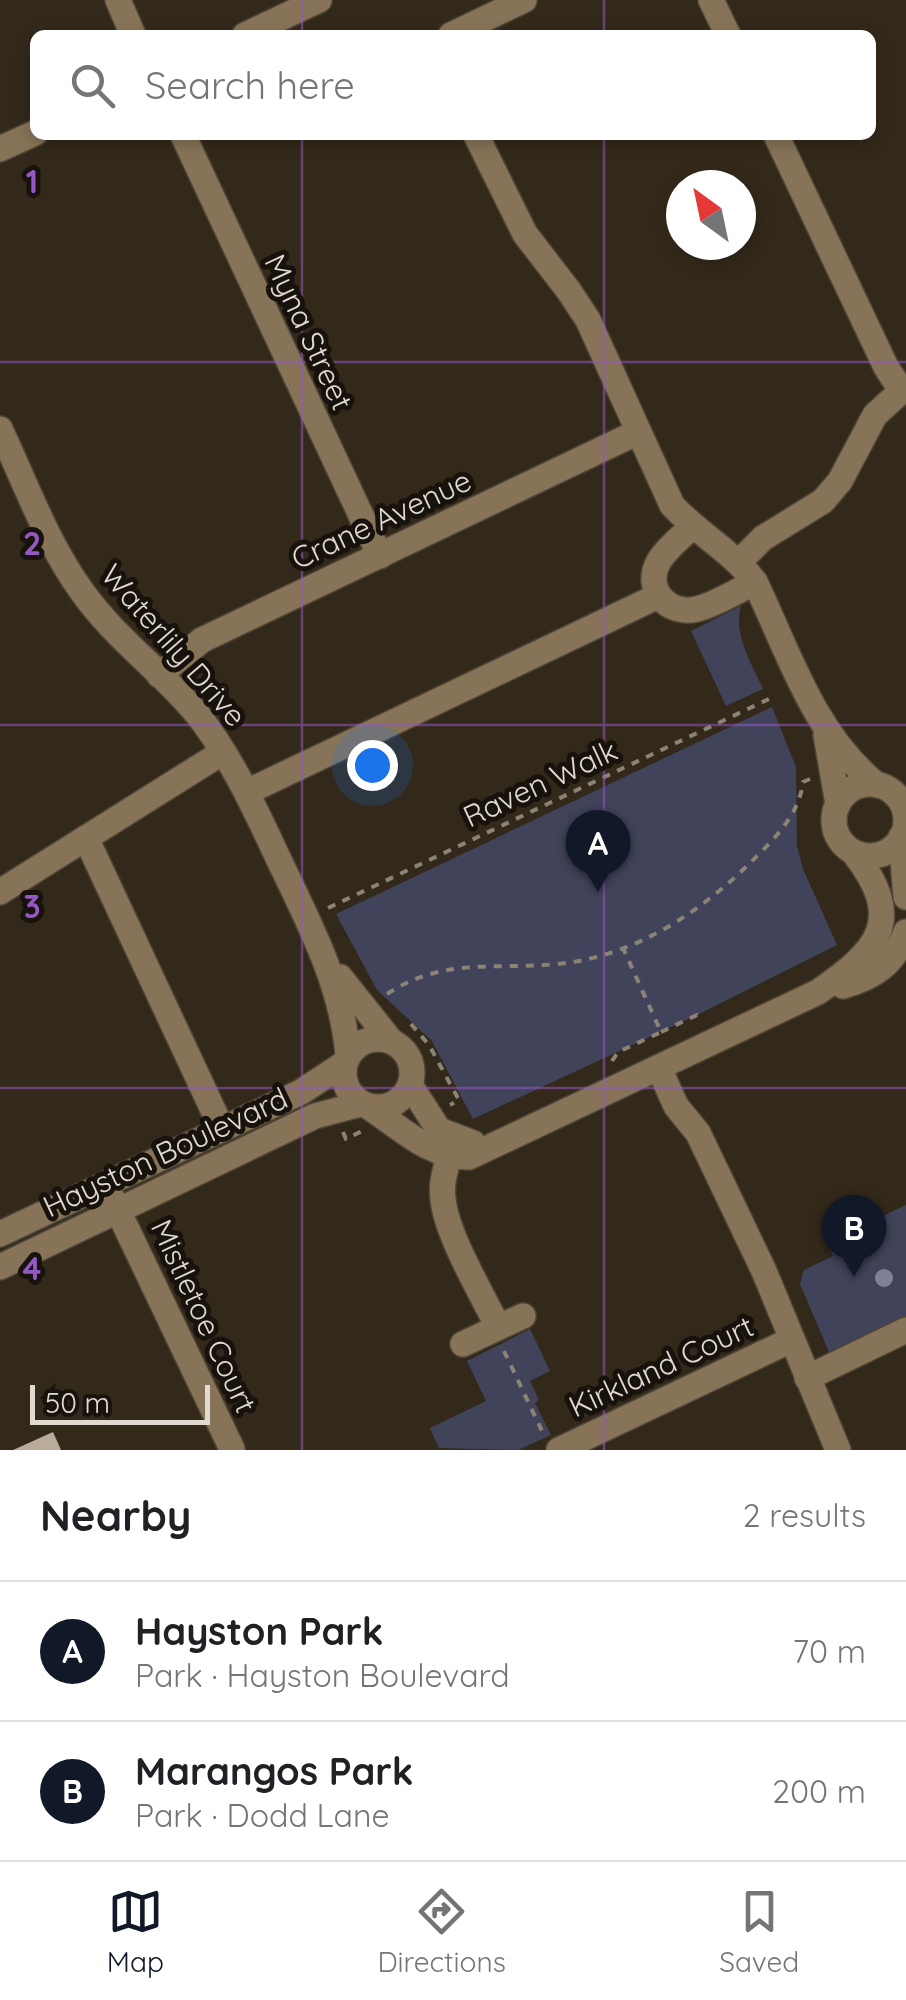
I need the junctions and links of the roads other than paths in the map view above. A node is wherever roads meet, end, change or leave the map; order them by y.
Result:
1 (118, 0) edge
2 (319, 0) edge
3 (524, 0) edge
4 (711, 0) edge
5 (131, 30) edge
6 (256, 30) edge
7 (461, 30) edge
8 (726, 30) edge
9 (30, 135) edge
10 (185, 140) edge
11 (478, 140) edge
12 (778, 140) edge
13 (0, 149) edge
14 (904, 389) edge
15 (0, 430) edge
16 (638, 432) junction
17 (692, 527) junction
18 (380, 556) junction
19 (740, 561) junction
20 (756, 582) junction
21 (658, 596) junction
22 (160, 675) junction
23 (825, 730) junction
24 (223, 752) junction
25 (889, 785) edge
26 (247, 792) junction
27 (838, 804) junction
28 (904, 831) edge
29 (86, 838) junction
30 (854, 853) junction
31 (0, 892) edge
32 (906, 897) edge
33 (901, 940) edge
34 (325, 957) junction
35 (399, 1031) junction
36 (347, 1059) junction
37 (666, 1065) junction
38 (410, 1085) junction
39 (364, 1114) junction
40 (222, 1130) junction
41 (453, 1148) junction
42 (106, 1184) junction
43 (118, 1210) junction
44 (0, 1234) edge
45 (0, 1266) edge
46 (523, 1316) dead end
47 (906, 1330) edge
48 (500, 1337) junction
49 (791, 1340) junction
50 (463, 1344) dead end
51 (807, 1378) junction
52 (552, 1444) edge
53 (232, 1449) edge
54 (838, 1450) edge

1 - 5 street
2 - 6 street
3 - 7 street
4 - 8 street
9 - 13 street
10 - 18 street, Myna Street
11 - 16 street
12 - 14 street
14 - 19 street
15 - 22 street, Waterlily Drive
16 - 17 street
16 - 18 street, Crane Avenue
17 - 19 street
17 - 21 street
18 - 22 street, Crane Avenue
19 - 20 street
20 - 21 street
20 - 23 street
21 - 26 street
22 - 24 street, Waterlily Drive
23 - 25 street
23 - 27 street
24 - 26 street, Waterlily Drive
24 - 29 street
25 - 27 street
25 - 28 street
26 - 34 street, Waterlily Drive
27 - 30 street
28 - 30 street
28 - 32 street
29 - 31 street
29 - 40 street
30 - 33 street
33 - 37 street
34 - 35 street, Waterlily Drive
34 - 36 street, Waterlily Drive
35 - 36 street
35 - 38 street
36 - 39 street
36 - 40 street, Hayston Boulevard
37 - 41 street
37 - 49 street
38 - 39 street
38 - 41 street
39 - 41 street
39 - 43 street, Hayston Boulevard
40 - 42 street, Hayston Boulevard
41 - 48 street
42 - 43 street, Mistletoe Court
42 - 44 street, Hayston Boulevard
43 - 45 street, Hayston Boulevard
43 - 53 street, Mistletoe Court
46 - 48 street
47 - 51 street
48 - 50 street
49 - 51 street
49 - 52 street, Kirkland Court
51 - 54 street

